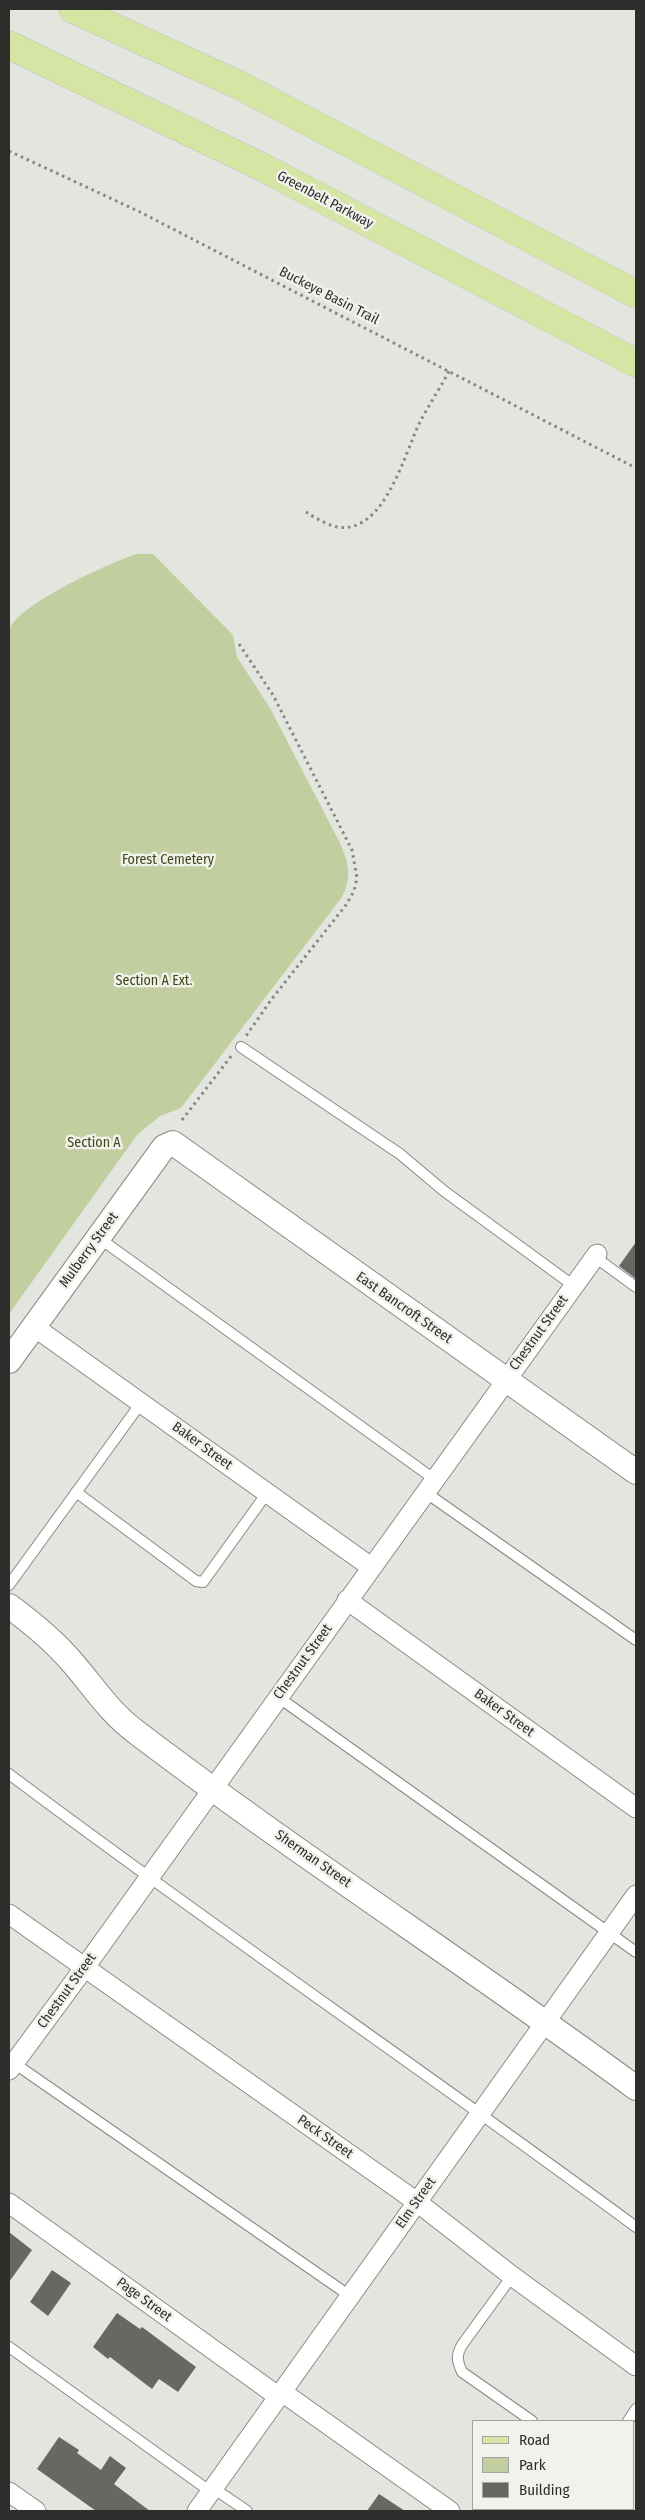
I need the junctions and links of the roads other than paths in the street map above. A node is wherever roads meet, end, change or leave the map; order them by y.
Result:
1 (72, 9) edge
2 (9, 45) edge
3 (636, 294) edge
4 (636, 363) edge
5 (239, 1047) road end
6 (172, 1143) joint
7 (99, 1238) junction
8 (596, 1255) joint
9 (574, 1286) junction
10 (636, 1287) edge
11 (33, 1326) junction
12 (9, 1361) edge
13 (505, 1380) junction
14 (141, 1403) junction
15 (636, 1472) edge
16 (430, 1485) junction
17 (76, 1492) junction
18 (267, 1493) junction
19 (371, 1567) junction
20 (9, 1585) edge
21 (347, 1600) junction
22 (9, 1606) edge
23 (636, 1640) edge
24 (278, 1697) junction
25 (9, 1774) edge
26 (212, 1788) junction
27 (636, 1808) edge
28 (149, 1877) junction
29 (636, 1895) edge
30 (9, 1914) edge
31 (609, 1932) junction
32 (636, 1952) edge
33 (85, 1967) junction
34 (545, 2021) junction
35 (10, 2064) edge
36 (636, 2088) edge
37 (480, 2112) junction
38 (417, 2202) junction
39 (9, 2203) edge
40 (636, 2227) edge
41 (512, 2276) junction
42 (350, 2296) junction
43 (9, 2347) edge
44 (636, 2366) edge
45 (280, 2394) junction
46 (636, 2409) edge
47 (531, 2420) edge
48 (629, 2420) edge
49 (212, 2490) junction
50 (9, 2492) edge
51 (36, 2511) edge
52 (197, 2511) edge
53 (247, 2511) edge
54 (450, 2511) edge

1 - 3 main road
2 - 4 main road, Greenbelt Parkway
5 - 9 lane
6 - 7 street, Mulberry Street
6 - 13 street, East Bancroft Street
7 - 11 street, Mulberry Street
7 - 16 lane
8 - 9 street, Chestnut Street
8 - 10 lane
9 - 13 street, Chestnut Street
11 - 12 street, Mulberry Street
11 - 14 street, Baker Street
13 - 15 street, East Bancroft Street
13 - 16 street, Chestnut Street
14 - 17 lane
14 - 18 street, Baker Street
16 - 19 street, Chestnut Street
16 - 23 lane
17 - 18 lane
17 - 20 lane
18 - 19 street, Baker Street
19 - 21 street, Chestnut Street
21 - 24 street, Chestnut Street
21 - 27 street, Baker Street
22 - 26 street, Sherman Street
24 - 26 street, Chestnut Street
24 - 31 lane
25 - 28 lane
26 - 28 street, Chestnut Street
26 - 34 street, Sherman Street
28 - 33 street, Chestnut Street
28 - 37 lane
29 - 31 street, Elm Street
30 - 33 street, Peck Street
31 - 32 lane
31 - 34 street, Elm Street
33 - 35 street, Chestnut Street
33 - 38 street, Peck Street
34 - 36 street, Sherman Street
34 - 37 street, Elm Street
35 - 42 lane
37 - 38 street, Elm Street
37 - 40 lane
38 - 41 street, Peck Street
38 - 42 street, Elm Street
39 - 45 street, Page Street
41 - 44 street, Peck Street
41 - 47 lane
42 - 45 street, Elm Street
43 - 49 lane
45 - 49 street, Elm Street
45 - 54 street, Page Street
46 - 48 lane
49 - 52 street, Elm Street
49 - 53 lane
50 - 51 street

